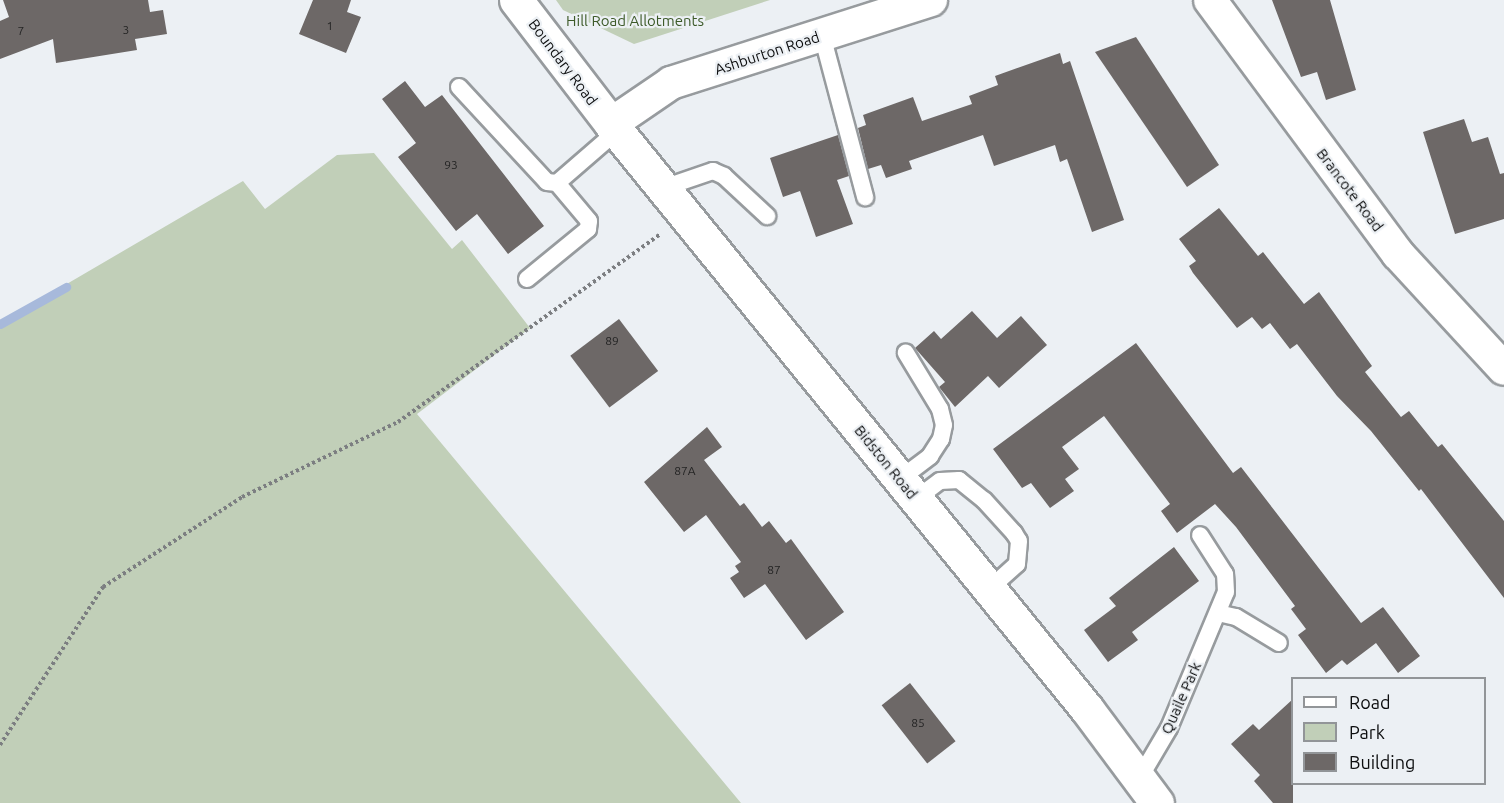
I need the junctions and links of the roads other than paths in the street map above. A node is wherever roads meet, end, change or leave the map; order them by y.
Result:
1 (516, 0) edge
2 (931, 0) edge
3 (1210, 0) edge
4 (822, 35) junction
5 (459, 87) dead end
6 (614, 128) junction
7 (557, 183) junction
8 (663, 188) junction
9 (865, 196) dead end
10 (767, 216) dead end
11 (527, 279) dead end
12 (906, 353) dead end
13 (1504, 369) edge
14 (908, 489) junction
15 (1200, 535) dead end
16 (989, 589) junction
17 (1218, 613) junction
18 (1279, 643) dead end
19 (1148, 791) edge

1 - 6 main road, Boundary Road
2 - 4 street, Ashburton Road
3 - 13 street, Brancote Road
4 - 6 street, Ashburton Road
4 - 9 lane
5 - 7 lane
6 - 7 lane
6 - 8 main road, Bidston Road
7 - 11 lane
8 - 10 lane
8 - 14 main road, Bidston Road
12 - 14 lane
14 - 16 main road, Bidston Road
14 - 16 lane
15 - 17 lane, Quaile Park
16 - 19 main road, Bidston Road
17 - 18 lane
17 - 19 lane, Quaile Park

